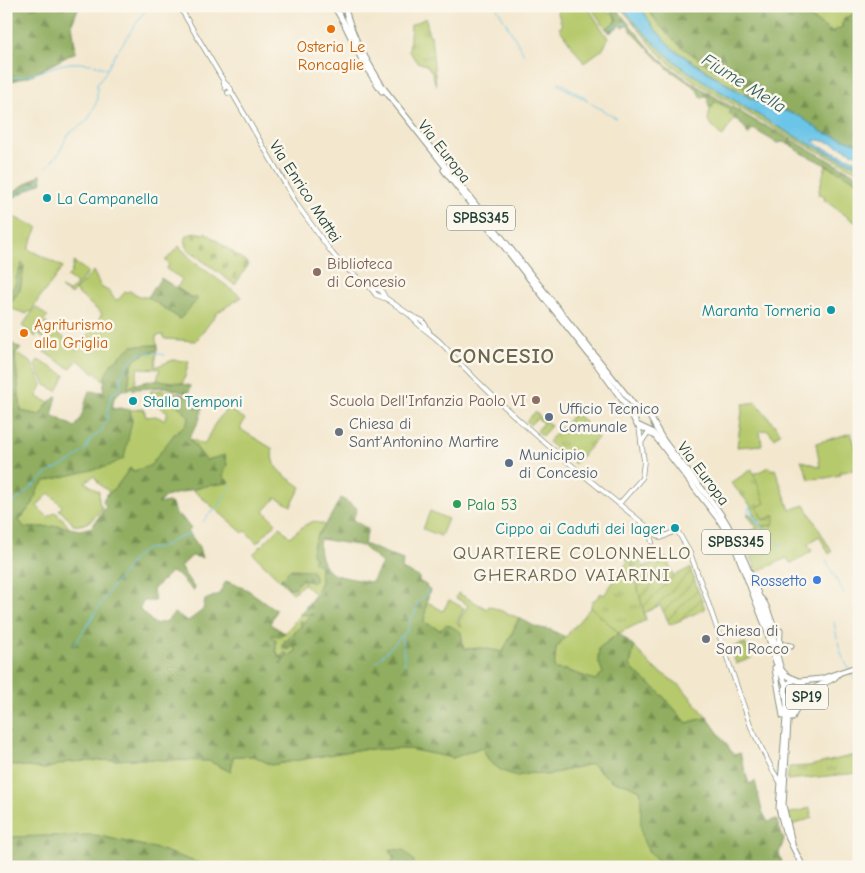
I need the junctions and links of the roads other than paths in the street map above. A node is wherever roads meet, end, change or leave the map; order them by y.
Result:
1 (179, 6) edge
2 (345, 7) edge
3 (336, 8) edge
4 (642, 412) junction
5 (651, 418) junction
6 (635, 419) junction
7 (642, 428) junction
8 (658, 438) junction
9 (641, 443) junction
10 (619, 504) junction
11 (648, 528) junction
12 (652, 542) dead end
13 (759, 597) junction
14 (775, 626) dead end
15 (780, 631) dead end
16 (779, 646) junction
17 (790, 646) dead end
18 (777, 662) junction
19 (857, 666) edge
20 (838, 674) junction
21 (821, 679) junction
22 (794, 680) junction
23 (801, 681) junction
24 (786, 685) junction
25 (806, 692) junction
26 (786, 695) junction
27 (798, 700) junction
28 (786, 731) junction
29 (781, 770) junction
30 (772, 771) junction
31 (780, 782) junction
32 (792, 843) junction
33 (803, 867) edge

1 - 10 street, Via Enrico Mattei
2 - 3 main road, Via Europa / SPBS345
2 - 4 main road, Via Europa / SPBS345
3 - 6 main road, Via Europa / SPBS345
4 - 5 main road, Via Europa / SPBS345
4 - 6 main road
5 - 7 main road
5 - 13 main road, Via Europa / SPBS345
6 - 7 main road, Via Europa / SPBS345
7 - 8 main road, Via Europa / SPBS345
7 - 9 street
8 - 9 street
8 - 18 main road, Via Europa / SPBS345
9 - 10 street
10 - 11 street, Via Enrico Mattei
11 - 12 street
11 - 30 street, Via Enrico Mattei
13 - 14 main road
13 - 18 main road, Via Europa / SPBS345
15 - 16 main road
16 - 17 main road
16 - 18 main road
18 - 22 main road, Via Europa / SPBS345
18 - 24 main road, Via Europa / SPBS345
18 - 28 main road, SPBS345
19 - 20 main road, SP19
20 - 21 main road, SP19
20 - 28 main road, SP19
21 - 23 main road, SP19
21 - 25 main road, SP19
22 - 23 main road
22 - 24 main road
23 - 25 main road
24 - 26 main road, Via Europa / SPBS345
25 - 27 main road, Via Europa / SPBS345
26 - 27 main road
26 - 28 main road, Via Europa / SPBS345
27 - 28 main road, Via Europa / SPBS345
28 - 29 main road, Via Europa / SPBS345
28 - 32 main road, Via Europa / SPBS345
29 - 30 street
29 - 31 main road, Via Europa / SPBS345
30 - 31 street
31 - 32 main road, Via Europa / SPBS345
32 - 33 main road, Via Europa / SPBS345

